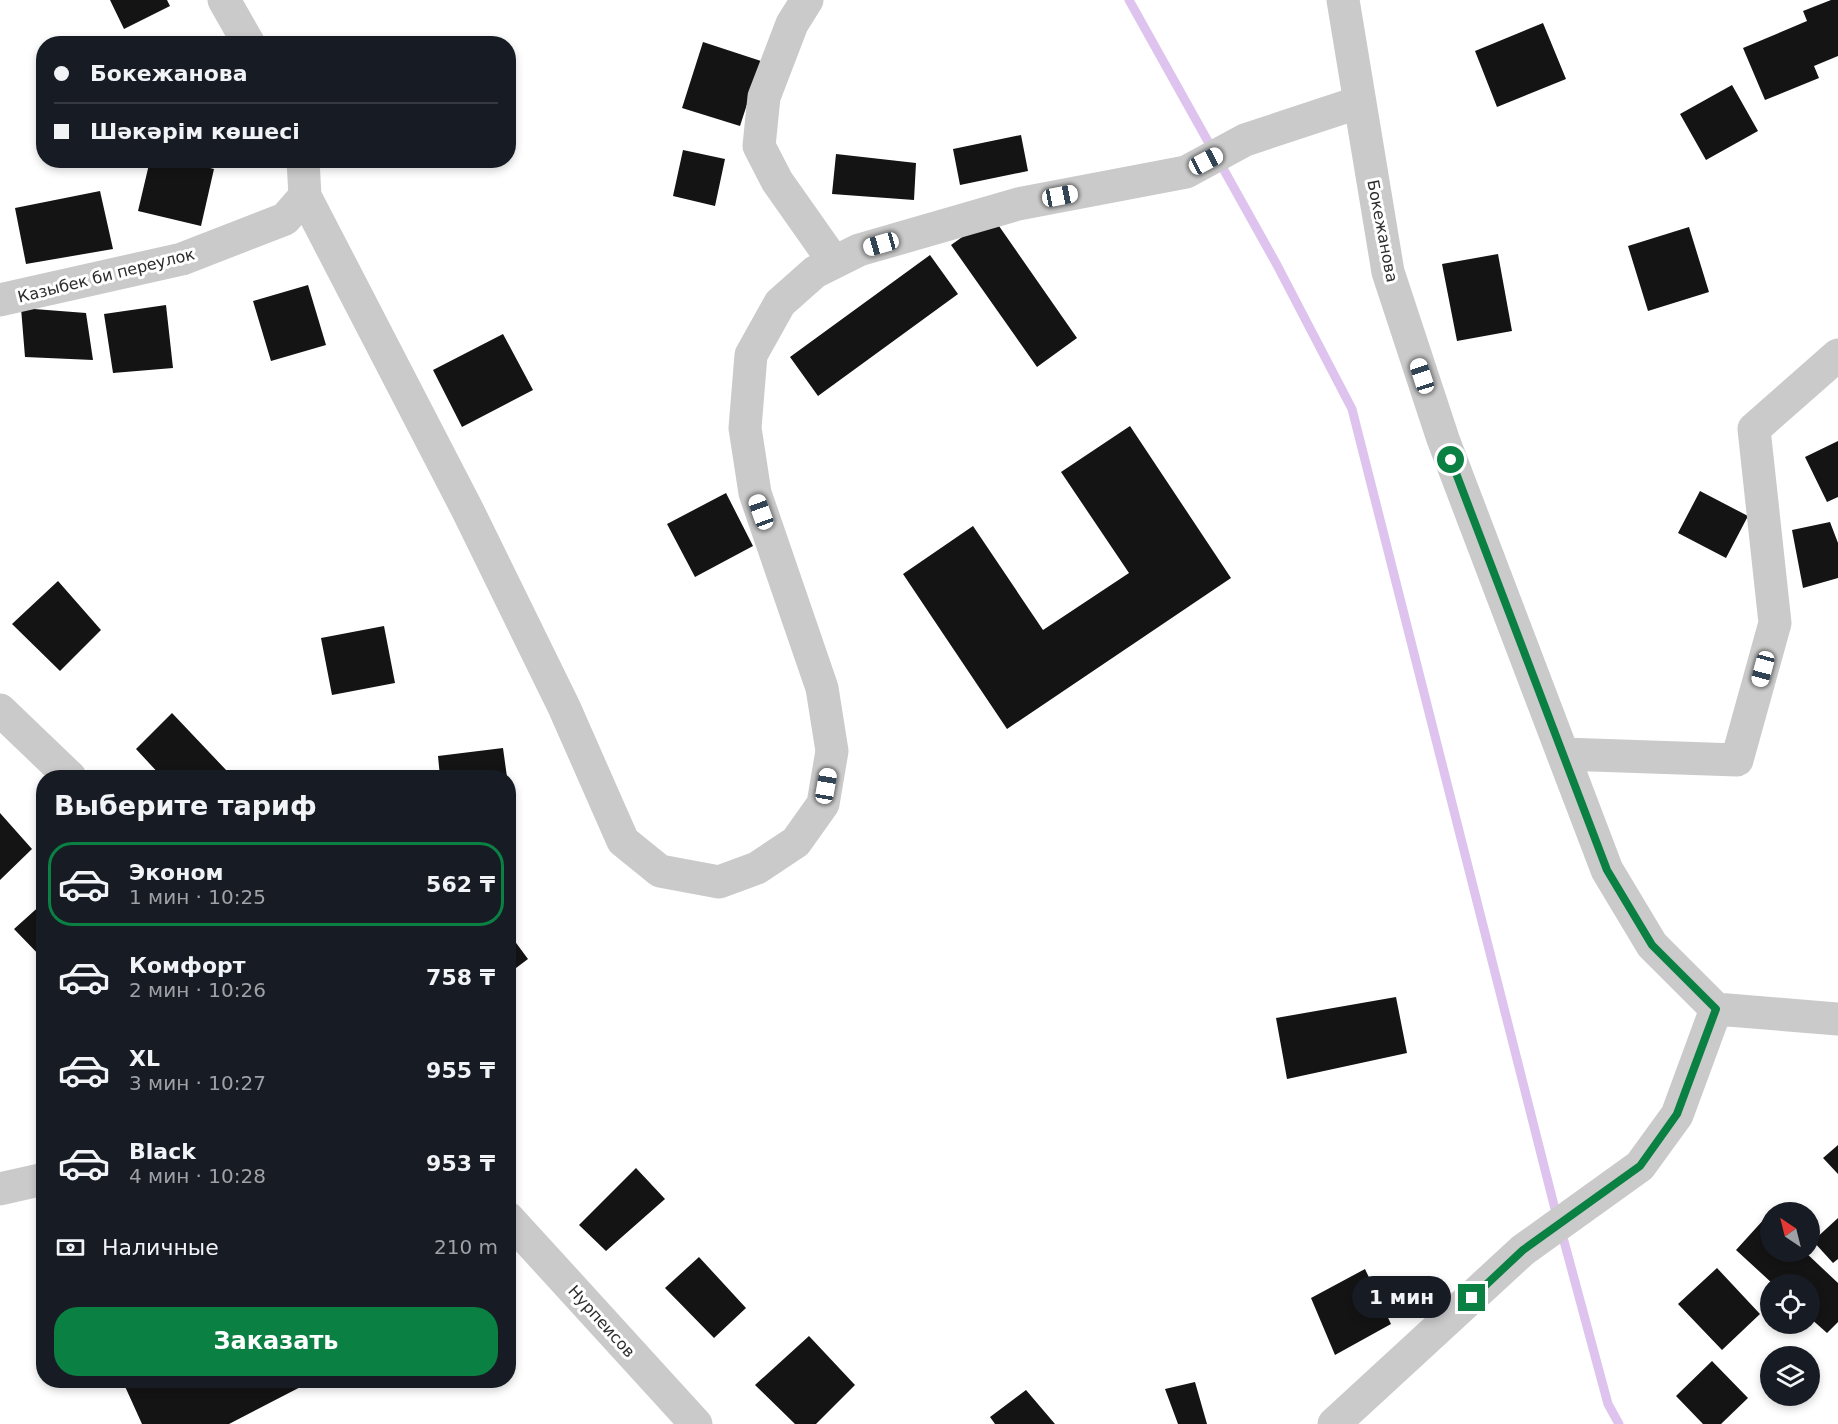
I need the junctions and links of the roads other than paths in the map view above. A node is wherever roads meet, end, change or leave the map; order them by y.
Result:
1 (224, 0) edge
2 (807, 0) edge
3 (1343, 0) edge
4 (244, 36) edge
5 (1360, 102) junction
6 (303, 168) edge
7 (304, 196) junction
8 (834, 262) junction
9 (0, 300) edge
10 (1838, 355) edge
11 (0, 710) edge
12 (1564, 754) junction
13 (63, 770) edge
14 (1716, 1009) junction
15 (1838, 1019) edge
16 (36, 1181) edge
17 (0, 1189) edge
18 (516, 1227) edge
19 (696, 1424) edge
20 (1334, 1424) edge

1 - 4 street
2 - 8 street
3 - 5 street, Бокежанова
5 - 8 street
5 - 12 street, Бокежанова
6 - 7 street
7 - 8 street
7 - 9 street, Казыбек би переулок
10 - 12 street
11 - 13 street
12 - 14 street, Бокежанова
14 - 15 street
14 - 20 street
16 - 17 street
18 - 19 street, Нурпеисов

